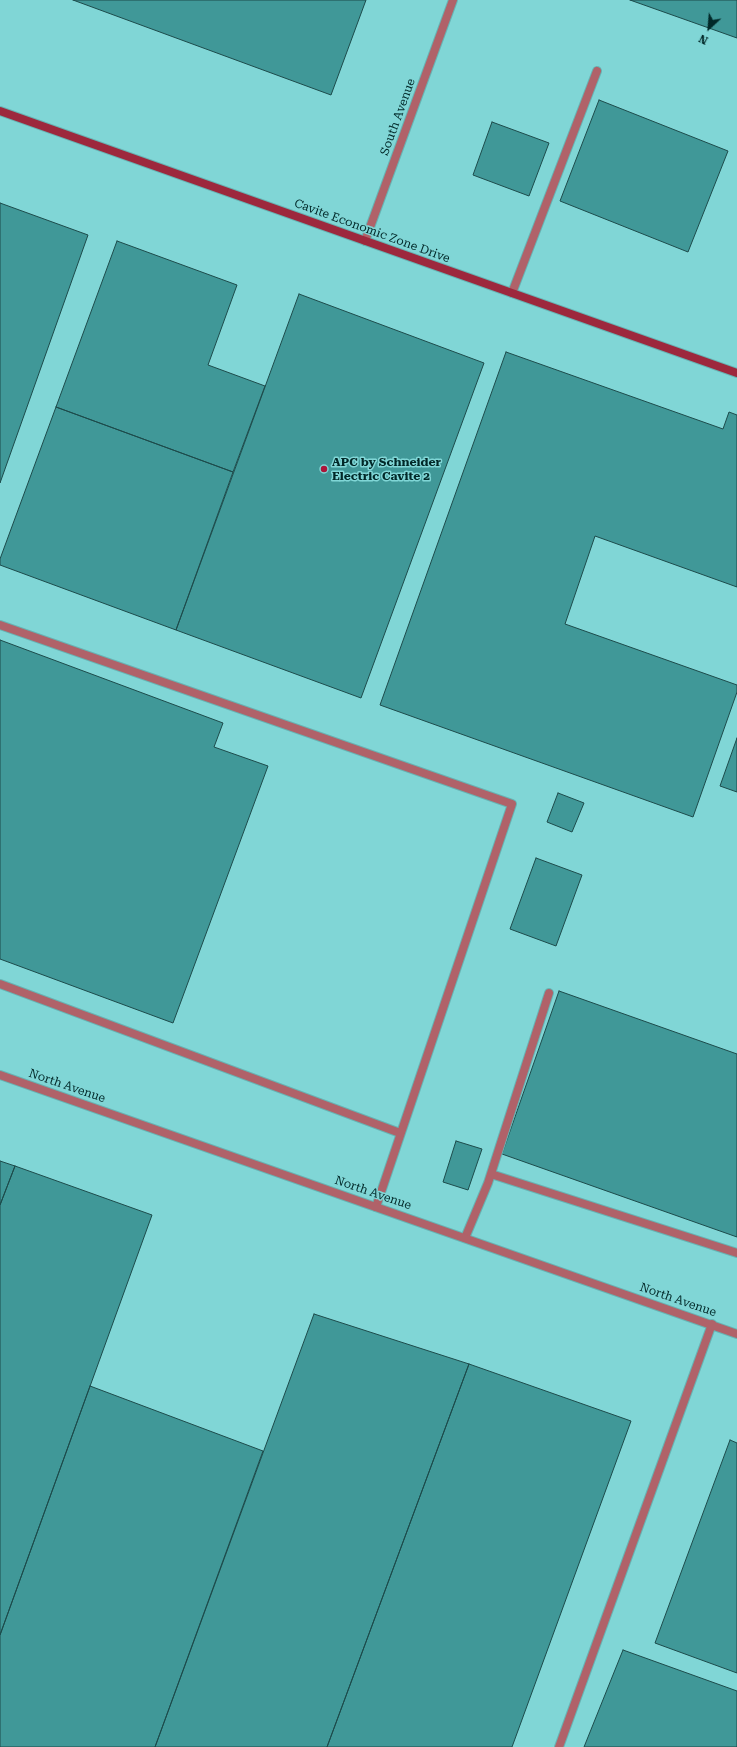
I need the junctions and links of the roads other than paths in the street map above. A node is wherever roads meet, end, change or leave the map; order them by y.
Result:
1 (453, 0) edge
2 (597, 71) dead end
3 (0, 111) edge
4 (365, 241) junction
5 (512, 293) junction
6 (737, 373) edge
7 (0, 625) edge
8 (0, 984) edge
9 (549, 993) dead end
10 (0, 1075) edge
11 (400, 1133) junction
12 (491, 1174) junction
13 (376, 1207) junction
14 (465, 1238) junction
15 (737, 1253) edge
16 (712, 1324) junction
17 (737, 1334) edge
18 (559, 1747) edge

1 - 4 street, South Avenue
2 - 5 street
3 - 4 street, Cavite Economic Zone Drive
4 - 5 street, Cavite Economic Zone Drive
5 - 6 street, Cavite Economic Zone Drive
7 - 11 street
8 - 11 street
9 - 12 street
10 - 13 street, North Avenue
11 - 13 street
12 - 14 street
12 - 15 street
13 - 14 street, North Avenue
14 - 16 street, North Avenue
16 - 17 street, North Avenue
16 - 18 street

